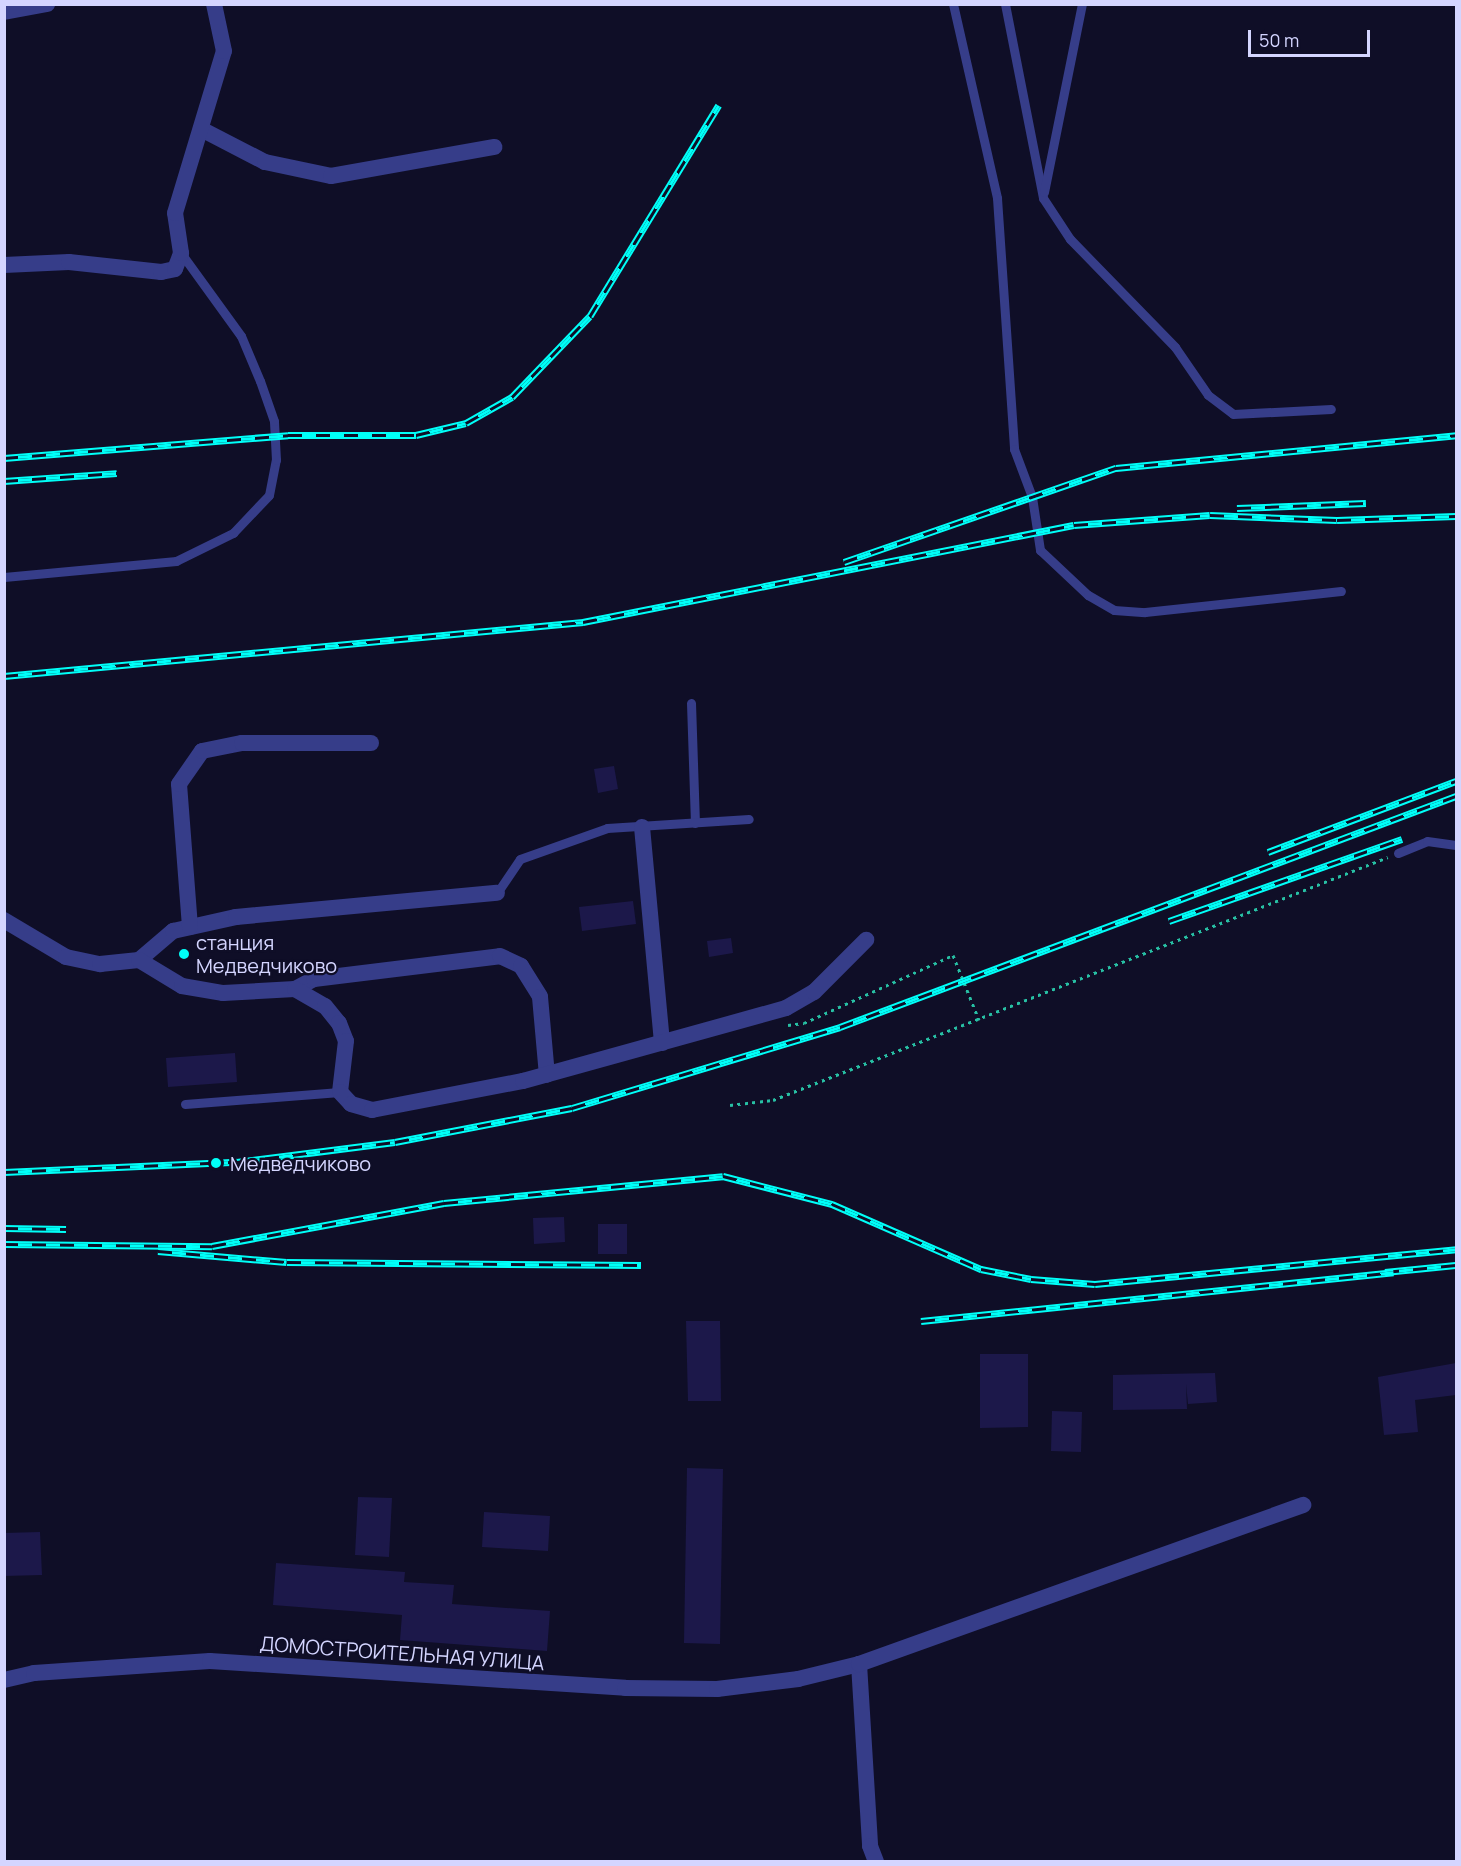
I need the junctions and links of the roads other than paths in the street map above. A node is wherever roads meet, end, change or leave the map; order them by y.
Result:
1 (47, 4) edge
2 (214, 4) edge
3 (953, 4) edge
4 (1005, 4) edge
5 (1082, 4) edge
6 (4, 12) edge
7 (201, 129) junction
8 (494, 147) dead end
9 (1043, 198) junction
10 (181, 253) junction
11 (4, 265) edge
12 (1331, 409) dead end
13 (4, 577) edge
14 (1341, 591) dead end
15 (691, 703) dead end
16 (370, 743) dead end
17 (749, 819) dead end
18 (695, 823) junction
19 (642, 827) junction
20 (1456, 845) edge
21 (1398, 853) road end
22 (497, 893) joint
23 (4, 920) edge
24 (190, 927) junction
25 (866, 940) dead end
26 (139, 960) junction
27 (295, 990) junction
28 (662, 1043) junction
29 (547, 1075) junction
30 (340, 1092) junction
31 (185, 1104) dead end
32 (1303, 1504) dead end
33 (859, 1664) junction
34 (4, 1680) edge
35 (876, 1862) edge

1 - 6 street
2 - 7 street
3 - 14 lane
4 - 9 lane
5 - 9 lane
7 - 8 street
7 - 10 street
9 - 12 lane
10 - 11 street
10 - 13 lane
15 - 18 lane
16 - 24 street
17 - 18 lane
18 - 19 lane
19 - 22 lane
19 - 28 street
20 - 21 lane
22 - 24 street
23 - 26 street
24 - 26 street
25 - 28 street
26 - 27 street
27 - 29 street
27 - 30 street
28 - 29 street
29 - 30 street
30 - 31 lane
32 - 33 street, ДОМОСТРОИТЕЛЬНАЯ УЛИЦА
33 - 34 street, ДОМОСТРОИТЕЛЬНАЯ УЛИЦА
33 - 35 street

